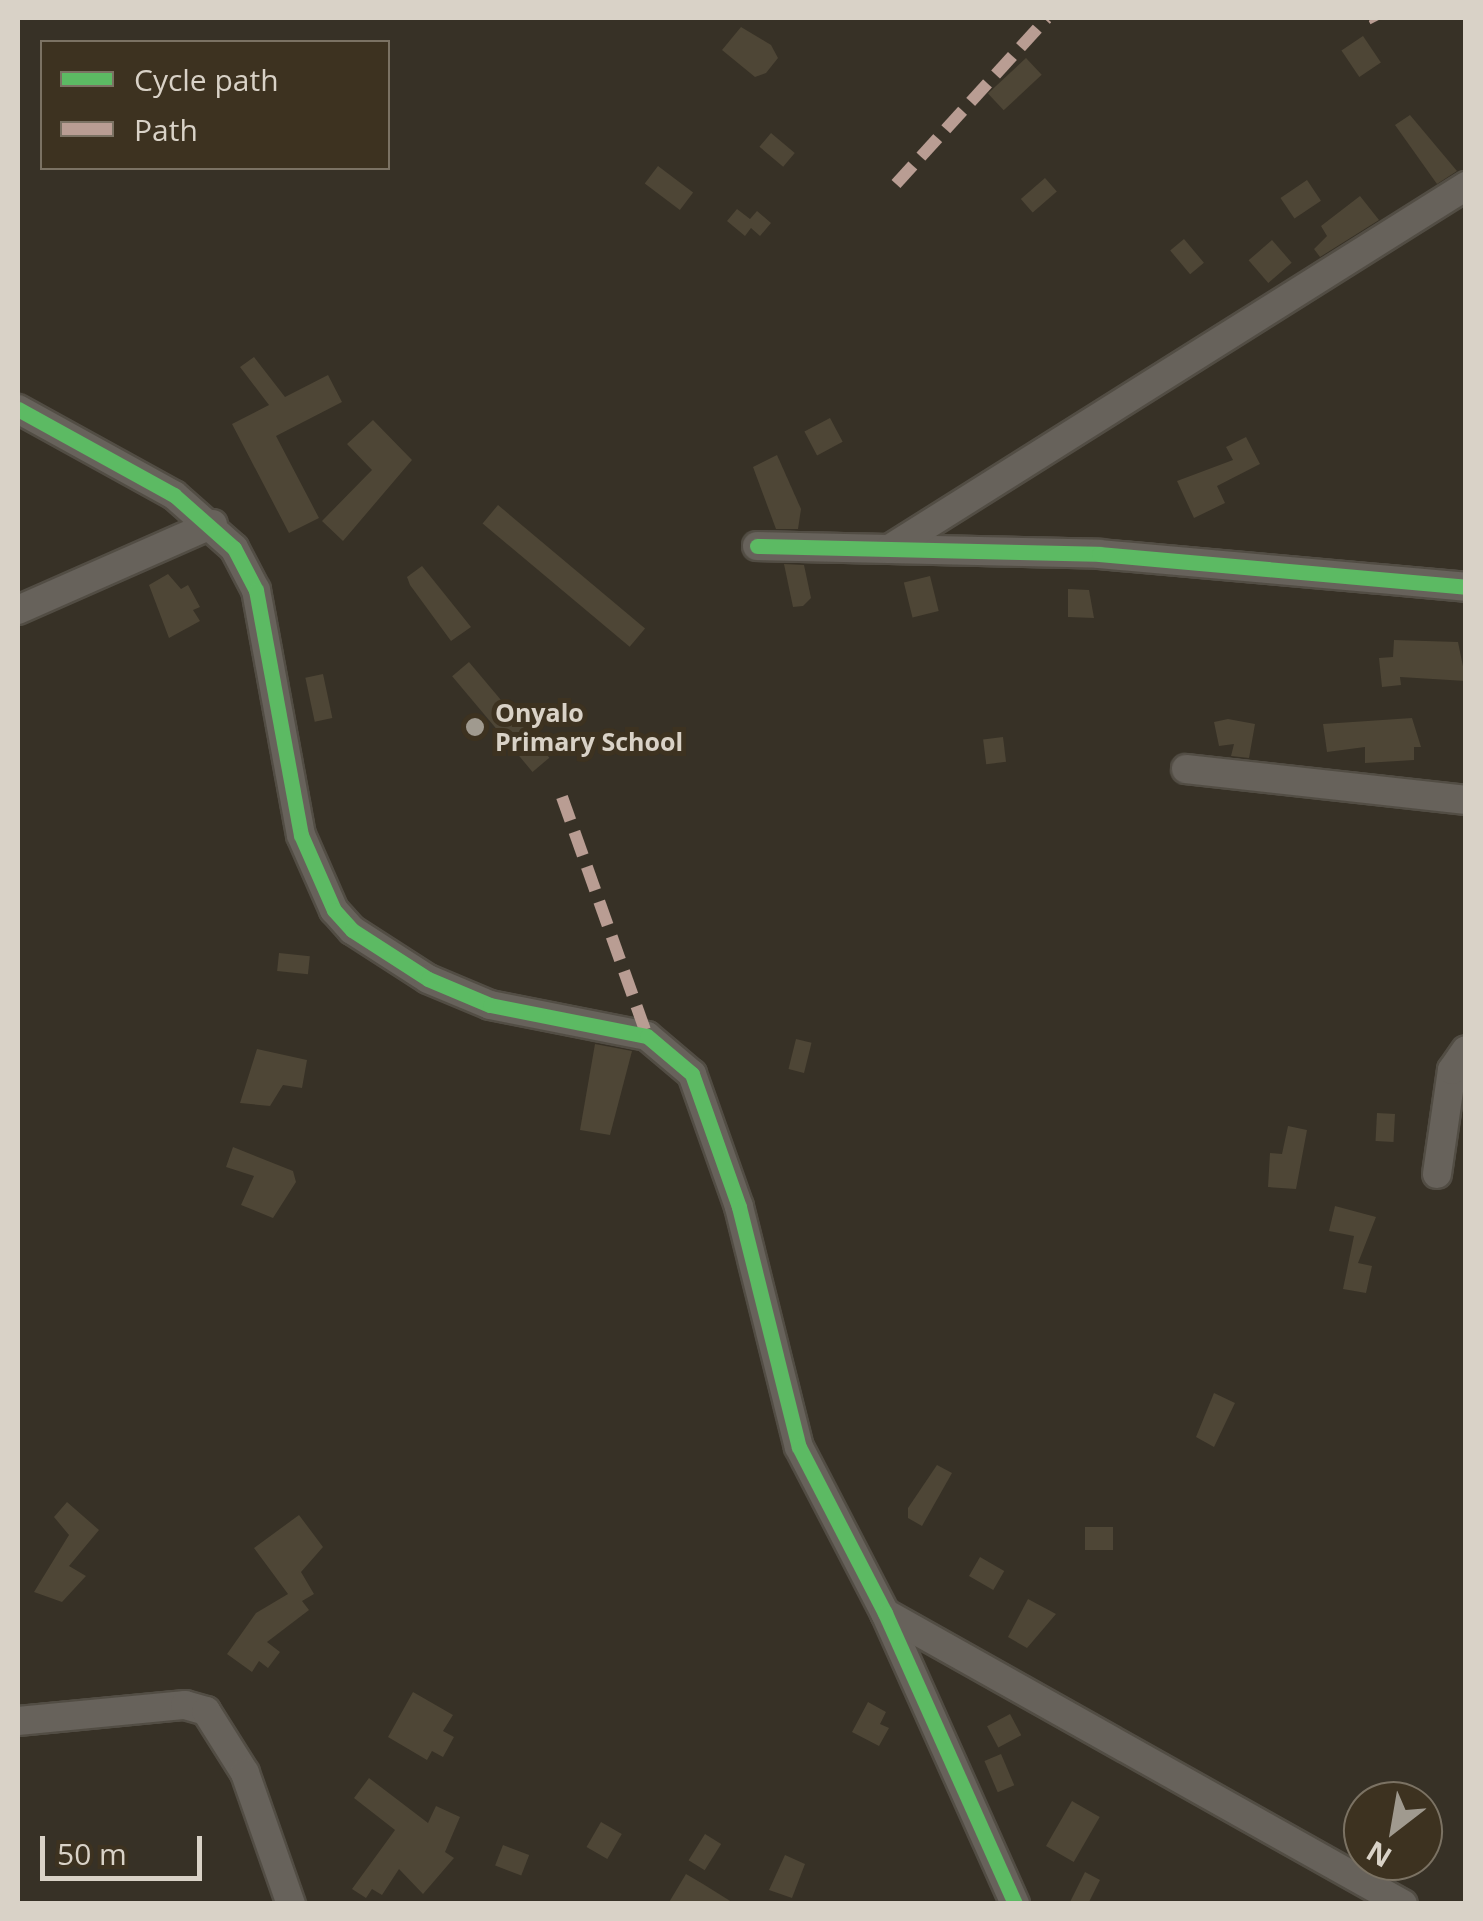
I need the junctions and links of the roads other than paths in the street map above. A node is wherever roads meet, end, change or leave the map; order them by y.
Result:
1 (1466, 186) edge
2 (18, 409) edge
3 (213, 524) junction
4 (757, 546) dead end
5 (889, 549) junction
6 (1466, 587) edge
7 (18, 610) edge
8 (1186, 769) dead end
9 (1466, 800) edge
10 (1466, 1050) edge
11 (1437, 1174) dead end
12 (885, 1613) junction
13 (18, 1720) edge
14 (291, 1904) edge
15 (1015, 1904) edge
16 (1403, 1904) edge

1 - 5 street
2 - 3 street
3 - 7 street
3 - 12 street
4 - 5 street
5 - 6 street
8 - 9 street
10 - 11 street
12 - 15 street
12 - 16 street
13 - 14 street

